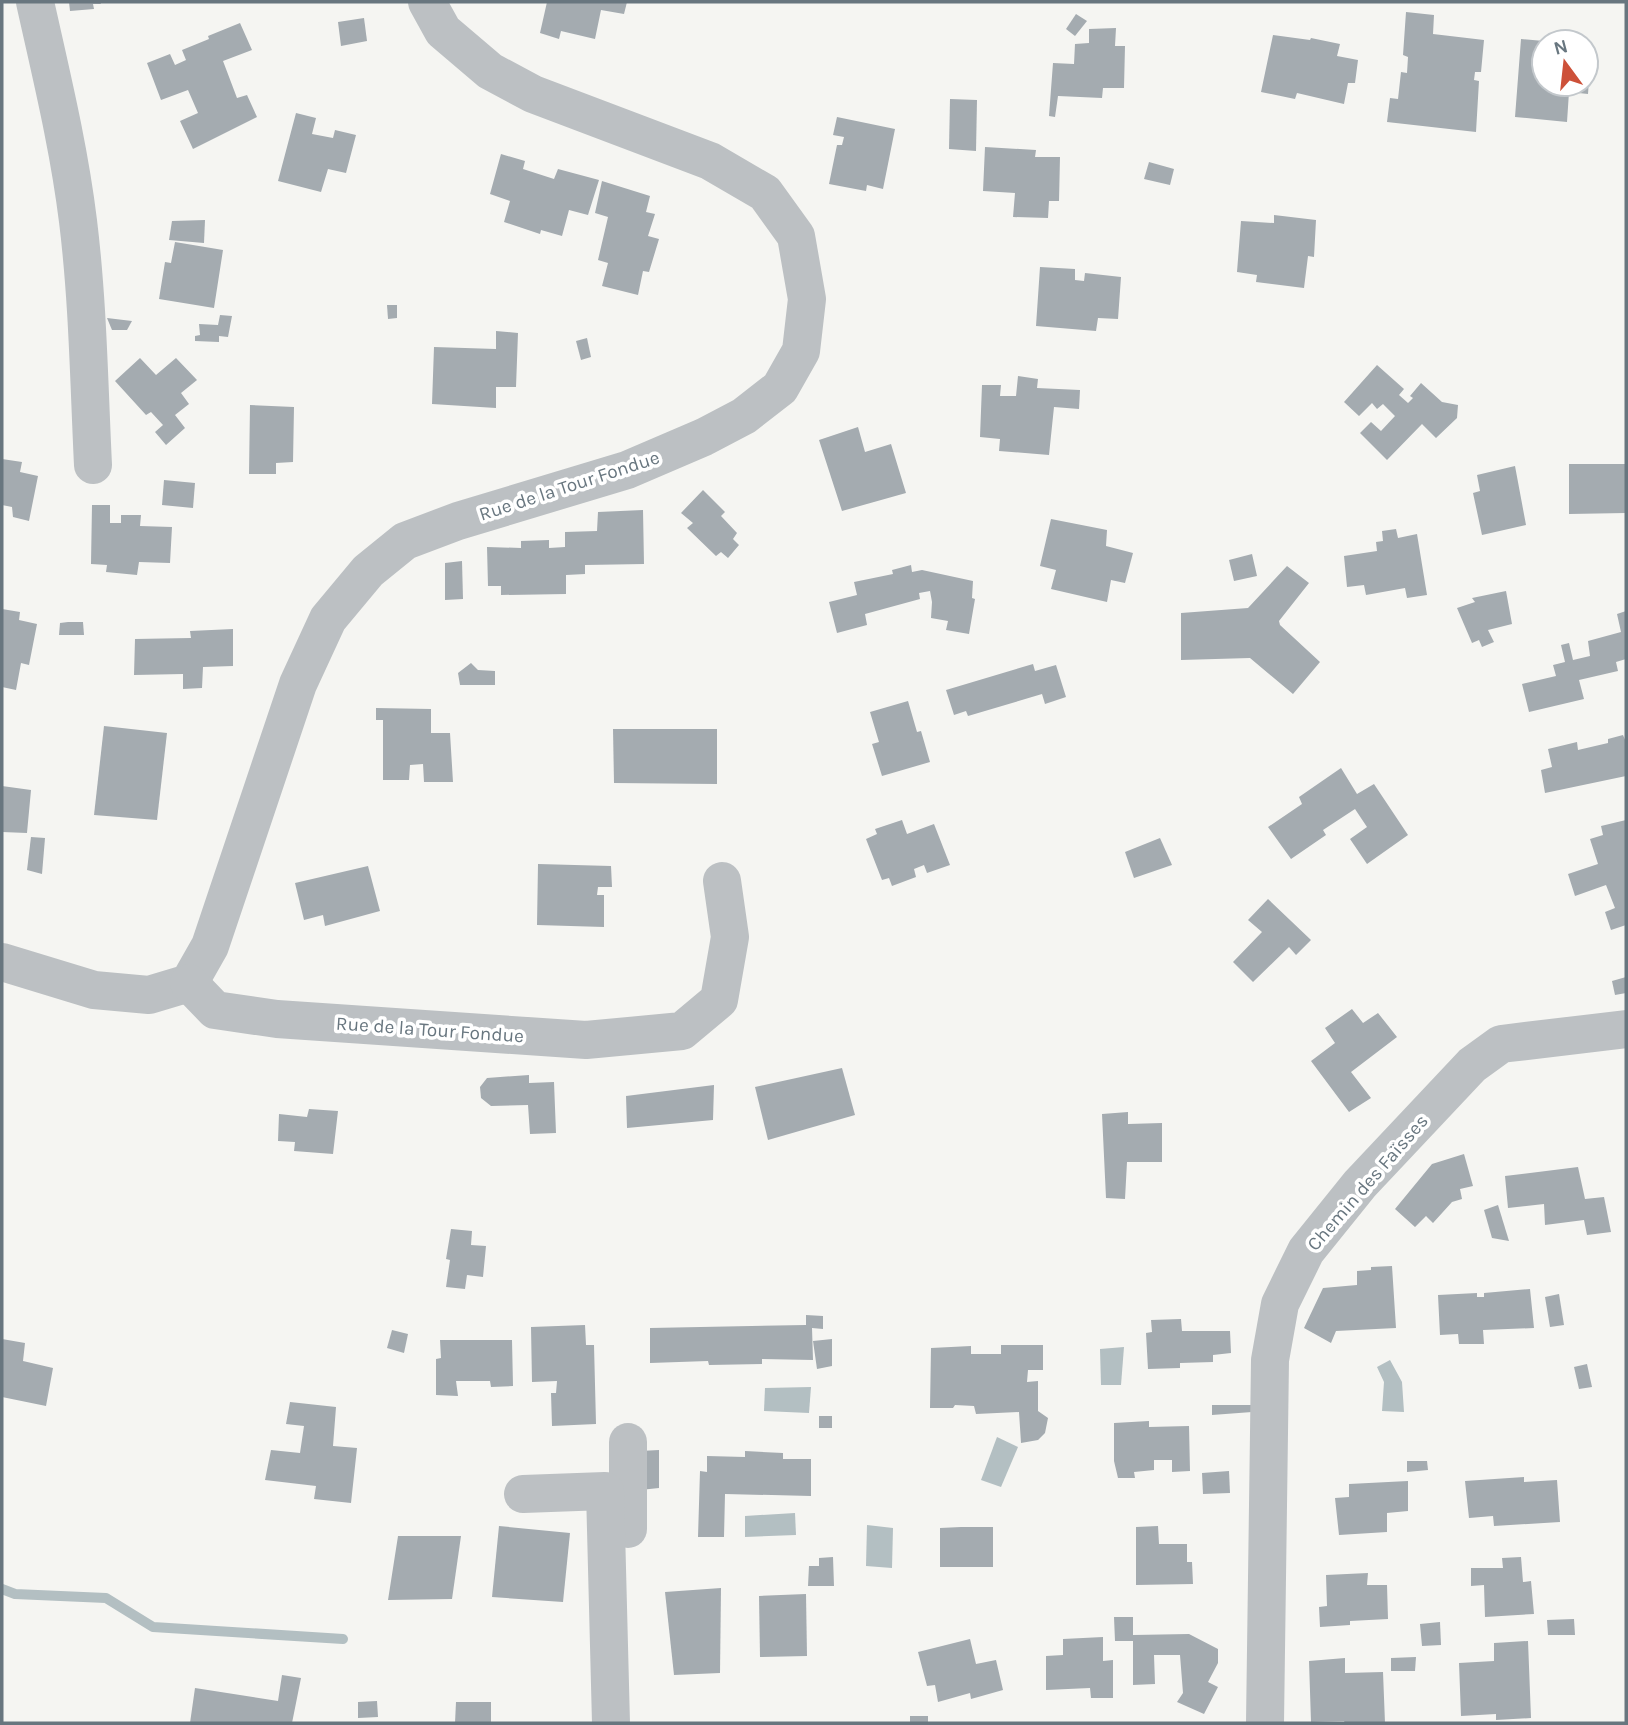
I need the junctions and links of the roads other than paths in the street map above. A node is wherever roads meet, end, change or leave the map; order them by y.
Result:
1 (35, 2) edge
2 (427, 2) edge
3 (93, 465) dead end
4 (722, 881) dead end
5 (2, 962) edge
6 (189, 984) junction
7 (1626, 1029) edge
8 (628, 1442) dead end
9 (523, 1494) dead end
10 (610, 1667) junction
11 (611, 1723) edge
12 (1265, 1723) edge

1 - 3 street
2 - 6 street, Rue de la Tour Fondue
4 - 6 street, Rue de la Tour Fondue
5 - 6 street
7 - 12 street, Chemin des Faïsses
8 - 10 street
9 - 10 street
10 - 11 street

